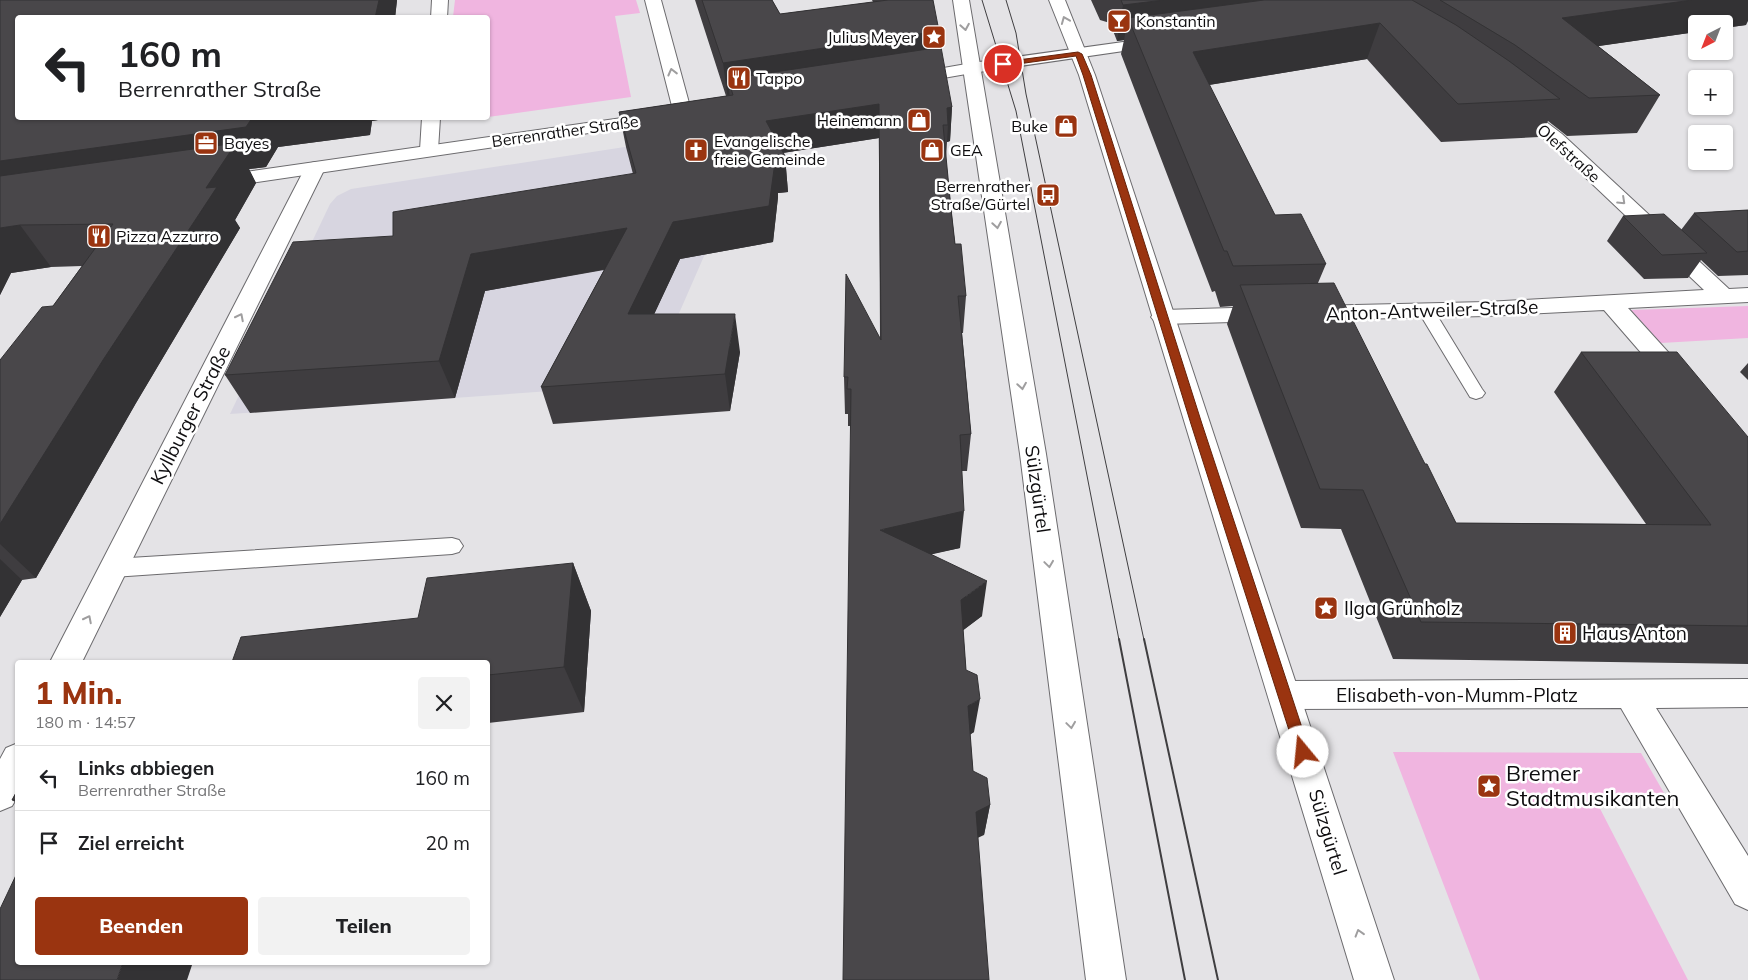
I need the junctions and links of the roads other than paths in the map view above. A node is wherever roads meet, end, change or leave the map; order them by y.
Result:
1 (440, 0) edge
2 (653, 0) edge
3 (961, 0) edge
4 (1057, 0) edge
5 (438, 15) edge
6 (1170, 41) edge
7 (1078, 54) junction
8 (972, 68) junction
9 (896, 81) edge
10 (1498, 93) edge
11 (431, 120) edge
12 (429, 150) junction
13 (315, 168) junction
14 (198, 185) edge
15 (1748, 295) edge
16 (1723, 296) junction
17 (1610, 303) junction
18 (1426, 311) junction
19 (1163, 317) junction
20 (1476, 393) dead end
21 (1692, 395) edge
22 (452, 546) dead end
23 (113, 568) junction
24 (67, 660) edge
25 (1748, 693) edge
26 (1630, 694) junction
27 (1285, 695) junction
28 (15, 765) edge
29 (0, 794) edge
30 (1748, 891) edge
31 (1106, 980) edge
32 (1374, 980) edge

1 - 5 street
12 -> 2 street, Berrenrather Straße
3 -> 8 street, Sülzgürtel
7 -> 4 street, Sülzgürtel
6 - 7 street
7 - 8 street
7 - 19 street, Sülzgürtel
8 - 9 street
8 -> 31 street, Sülzgürtel
10 -> 16 street, Olefstraße
11 - 12 street
12 - 13 street, Berrenrather Straße
13 - 14 street, Berrenrather Straße
23 -> 13 street, Kyllburger Straße
15 - 16 street, Anton-Antweiler-Straße
16 - 17 street, Anton-Antweiler-Straße
17 - 18 street, Anton-Antweiler-Straße
17 - 21 street
18 - 19 street, Anton-Antweiler-Straße
18 - 20 lane
19 - 27 street, Sülzgürtel
22 - 23 lane
24 -> 23 street, Kyllburger Straße
25 - 26 street, Elisabeth-von-Mumm-Platz
26 - 27 street, Elisabeth-von-Mumm-Platz
26 - 30 street
32 -> 27 street, Sülzgürtel
28 - 29 street

